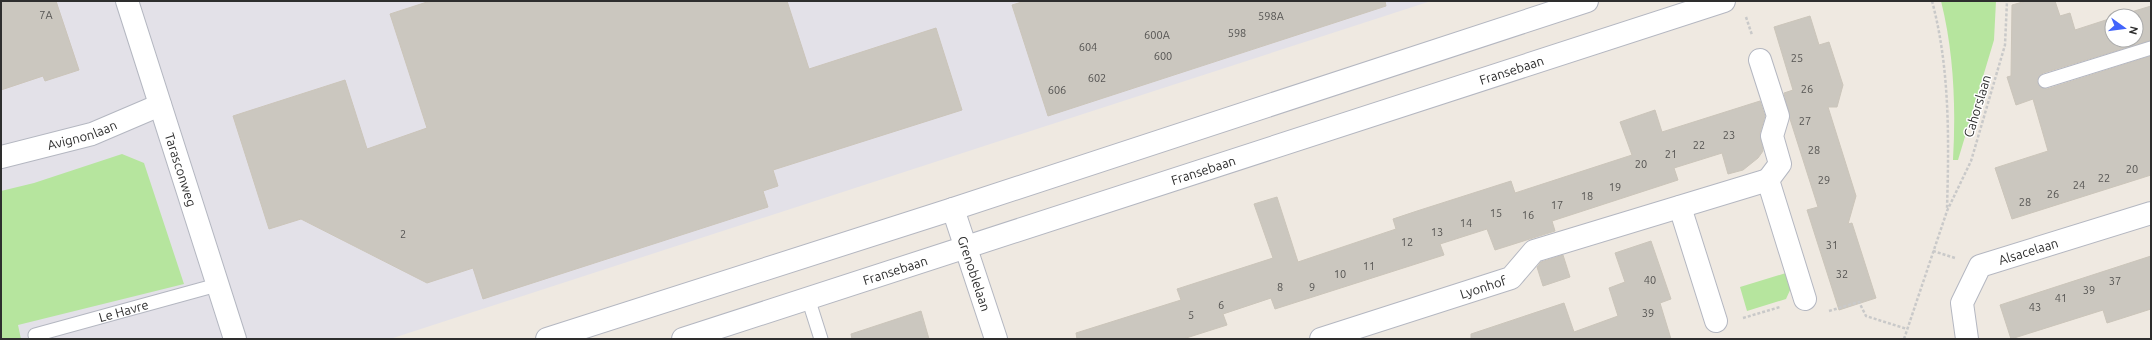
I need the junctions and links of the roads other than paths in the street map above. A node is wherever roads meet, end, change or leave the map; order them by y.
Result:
1 (127, 1) edge
2 (1587, 1) edge
3 (1724, 1) edge
4 (2151, 48) edge
5 (1760, 60) road end
6 (2045, 81) dead end
7 (160, 105) junction
8 (1, 157) edge
9 (1768, 180) junction
10 (1680, 207) junction
11 (953, 209) junction
12 (2151, 213) edge
13 (966, 247) junction
14 (217, 286) junction
15 (808, 298) junction
16 (1804, 299) road end
17 (1716, 321) dead end
18 (36, 339) edge
19 (235, 339) edge
20 (547, 339) edge
21 (683, 339) edge
22 (821, 339) edge
23 (996, 339) edge
24 (1321, 339) edge
25 (1967, 339) edge

1 - 7 street, Tarasconweg
2 - 11 street
3 - 13 street, Fransebaan
4 - 6 lane
5 - 9 street
7 - 8 street, Avignonlaan
7 - 14 street, Tarasconweg
9 - 10 street, Lyonhof
9 - 16 street
10 - 17 street
10 - 24 street, Lyonhof
11 - 13 street, Grenoblelaan
11 - 20 street
12 - 25 street, Alsacelaan
13 - 15 street, Fransebaan
13 - 23 street, Grenoblelaan
14 - 18 lane, Le Havre
14 - 19 street, Tarasconweg
15 - 21 street, Fransebaan
15 - 22 lane

